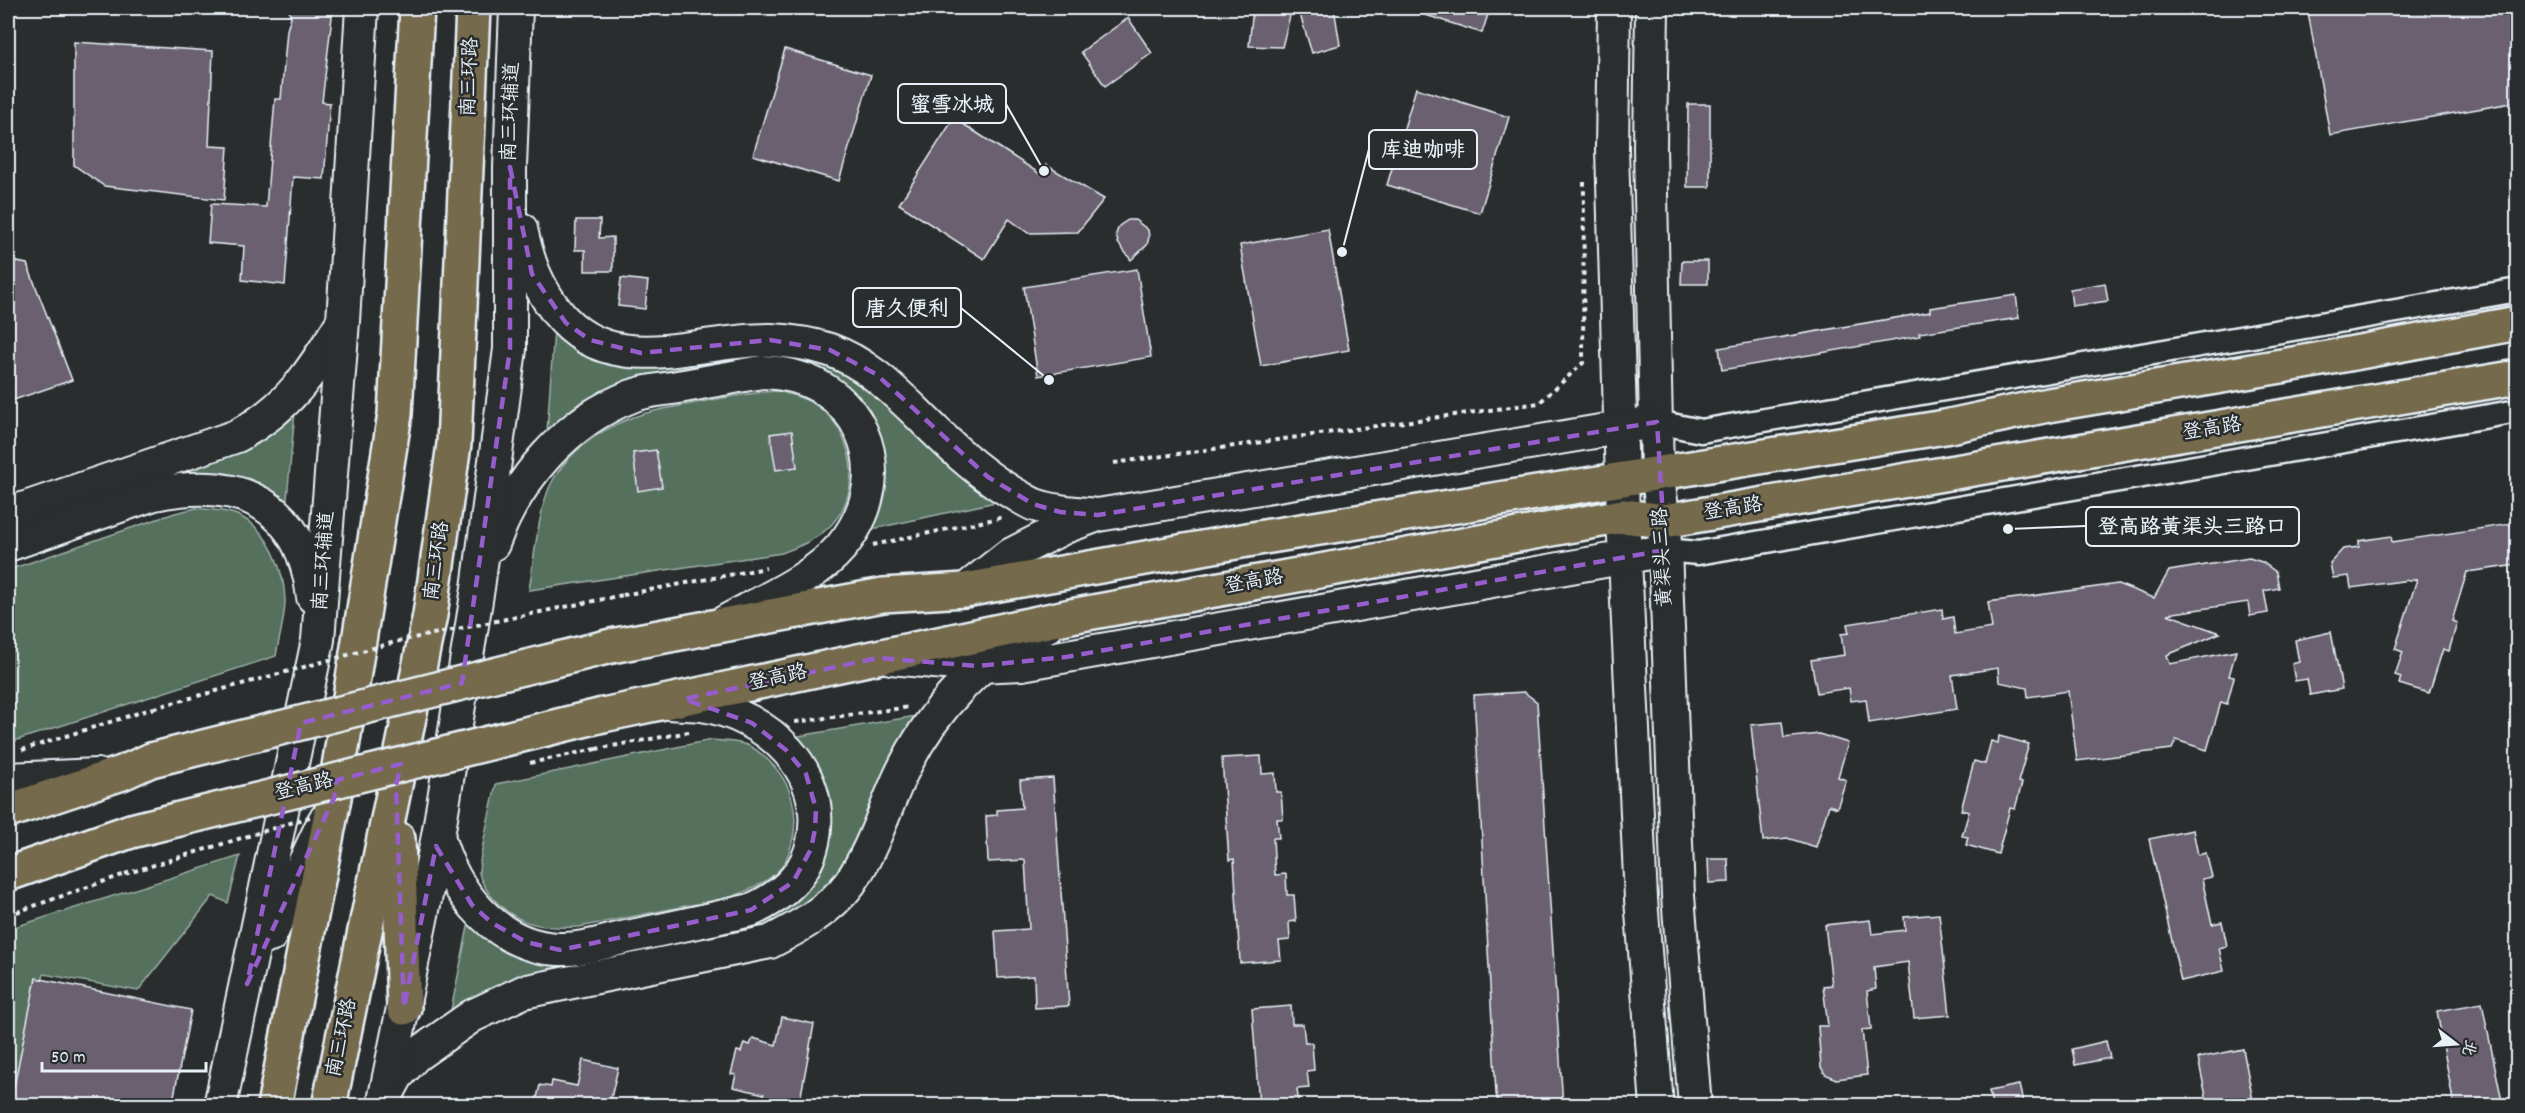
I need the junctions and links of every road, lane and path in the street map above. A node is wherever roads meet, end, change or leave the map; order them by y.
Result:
1 (362, 8) edge
2 (417, 8) edge
3 (473, 8) edge
4 (516, 8) edge
5 (1614, 8) edge
6 (1652, 8) edge
7 (510, 167) junction
8 (1584, 173) dead end
9 (2517, 290) edge
10 (343, 321) junction
11 (2517, 323) edge
12 (2517, 377) edge
13 (2517, 411) edge
14 (1657, 422) junction
15 (1621, 428) junction
16 (1114, 463) dead end
17 (1657, 473) junction
18 (1622, 478) junction
19 (8, 514) edge
20 (1098, 515) junction
21 (1623, 516) junction
22 (1665, 536) junction
23 (8, 545) edge
24 (1625, 557) junction
25 (478, 588) junction
26 (965, 590) junction
27 (623, 595) dead end
28 (1071, 616) junction
29 (713, 628) junction
30 (318, 640) junction
31 (878, 658) junction
32 (984, 665) junction
33 (669, 703) junction
34 (596, 749) dead end
35 (13, 765) edge
36 (523, 765) dead end
37 (137, 766) junction
38 (396, 785) junction
39 (329, 806) junction
40 (8, 811) edge
41 (438, 836) junction
42 (8, 874) edge
43 (8, 915) edge
44 (247, 984) junction
45 (404, 1008) junction
46 (230, 1063) junction
47 (384, 1103) edge
48 (213, 1106) edge
49 (220, 1106) edge
50 (274, 1106) edge
51 (328, 1106) edge
52 (1657, 1106) edge
53 (1695, 1106) edge

1 - 10 main road, 南三环辅道
2 - 39 main road
3 - 38 main road, 南三环路
4 - 7 main road, 南三环辅道
5 - 15 main road, 黄渠头三路
6 - 14 main road, 黄渠头三路
7 - 20 main road
7 - 25 main road, 南三环辅道
8 - 16 path
9 - 14 street
10 - 19 main road
10 - 30 main road, 南三环辅道
11 - 17 main road
12 - 22 main road, 登高路
13 - 22 street
14 - 15 main road
14 - 17 main road, 黄渠头三路
15 - 18 main road, 黄渠头三路
15 - 20 main road
17 - 18 main road
17 - 22 main road, 黄渠头三路
18 - 21 main road, 黄渠头三路
18 - 26 main road
20 - 26 main road
21 - 22 main road, 登高路
21 - 24 main road, 黄渠头三路
21 - 28 main road, 登高路
22 - 24 main road
22 - 53 main road, 黄渠头三路
23 - 30 main road
24 - 32 main road
24 - 52 main road, 黄渠头三路
25 - 29 main road
25 - 41 main road, 南三环辅道
26 - 29 main road
27 - 35 path, bridge
28 - 31 main road, 登高路
28 - 32 main road
29 - 37 main road, bridge
30 - 44 main road, 南三环辅道
31 - 32 main road
31 - 33 main road, 登高路
32 - 47 main road
33 - 41 main road
33 - 42 main road, 登高路, bridge
34 - 36 path, bridge
35 - 37 main road
37 - 40 main road
38 - 45 main road
38 - 51 main road, 南三环路
39 - 43 path, bridge
39 - 44 main road
39 - 50 main road
41 - 45 main road, 南三环辅道
44 - 46 main road, 南三环辅道
45 - 47 main road, 南三环辅道
46 - 48 main road
46 - 49 main road, 南三环辅道

